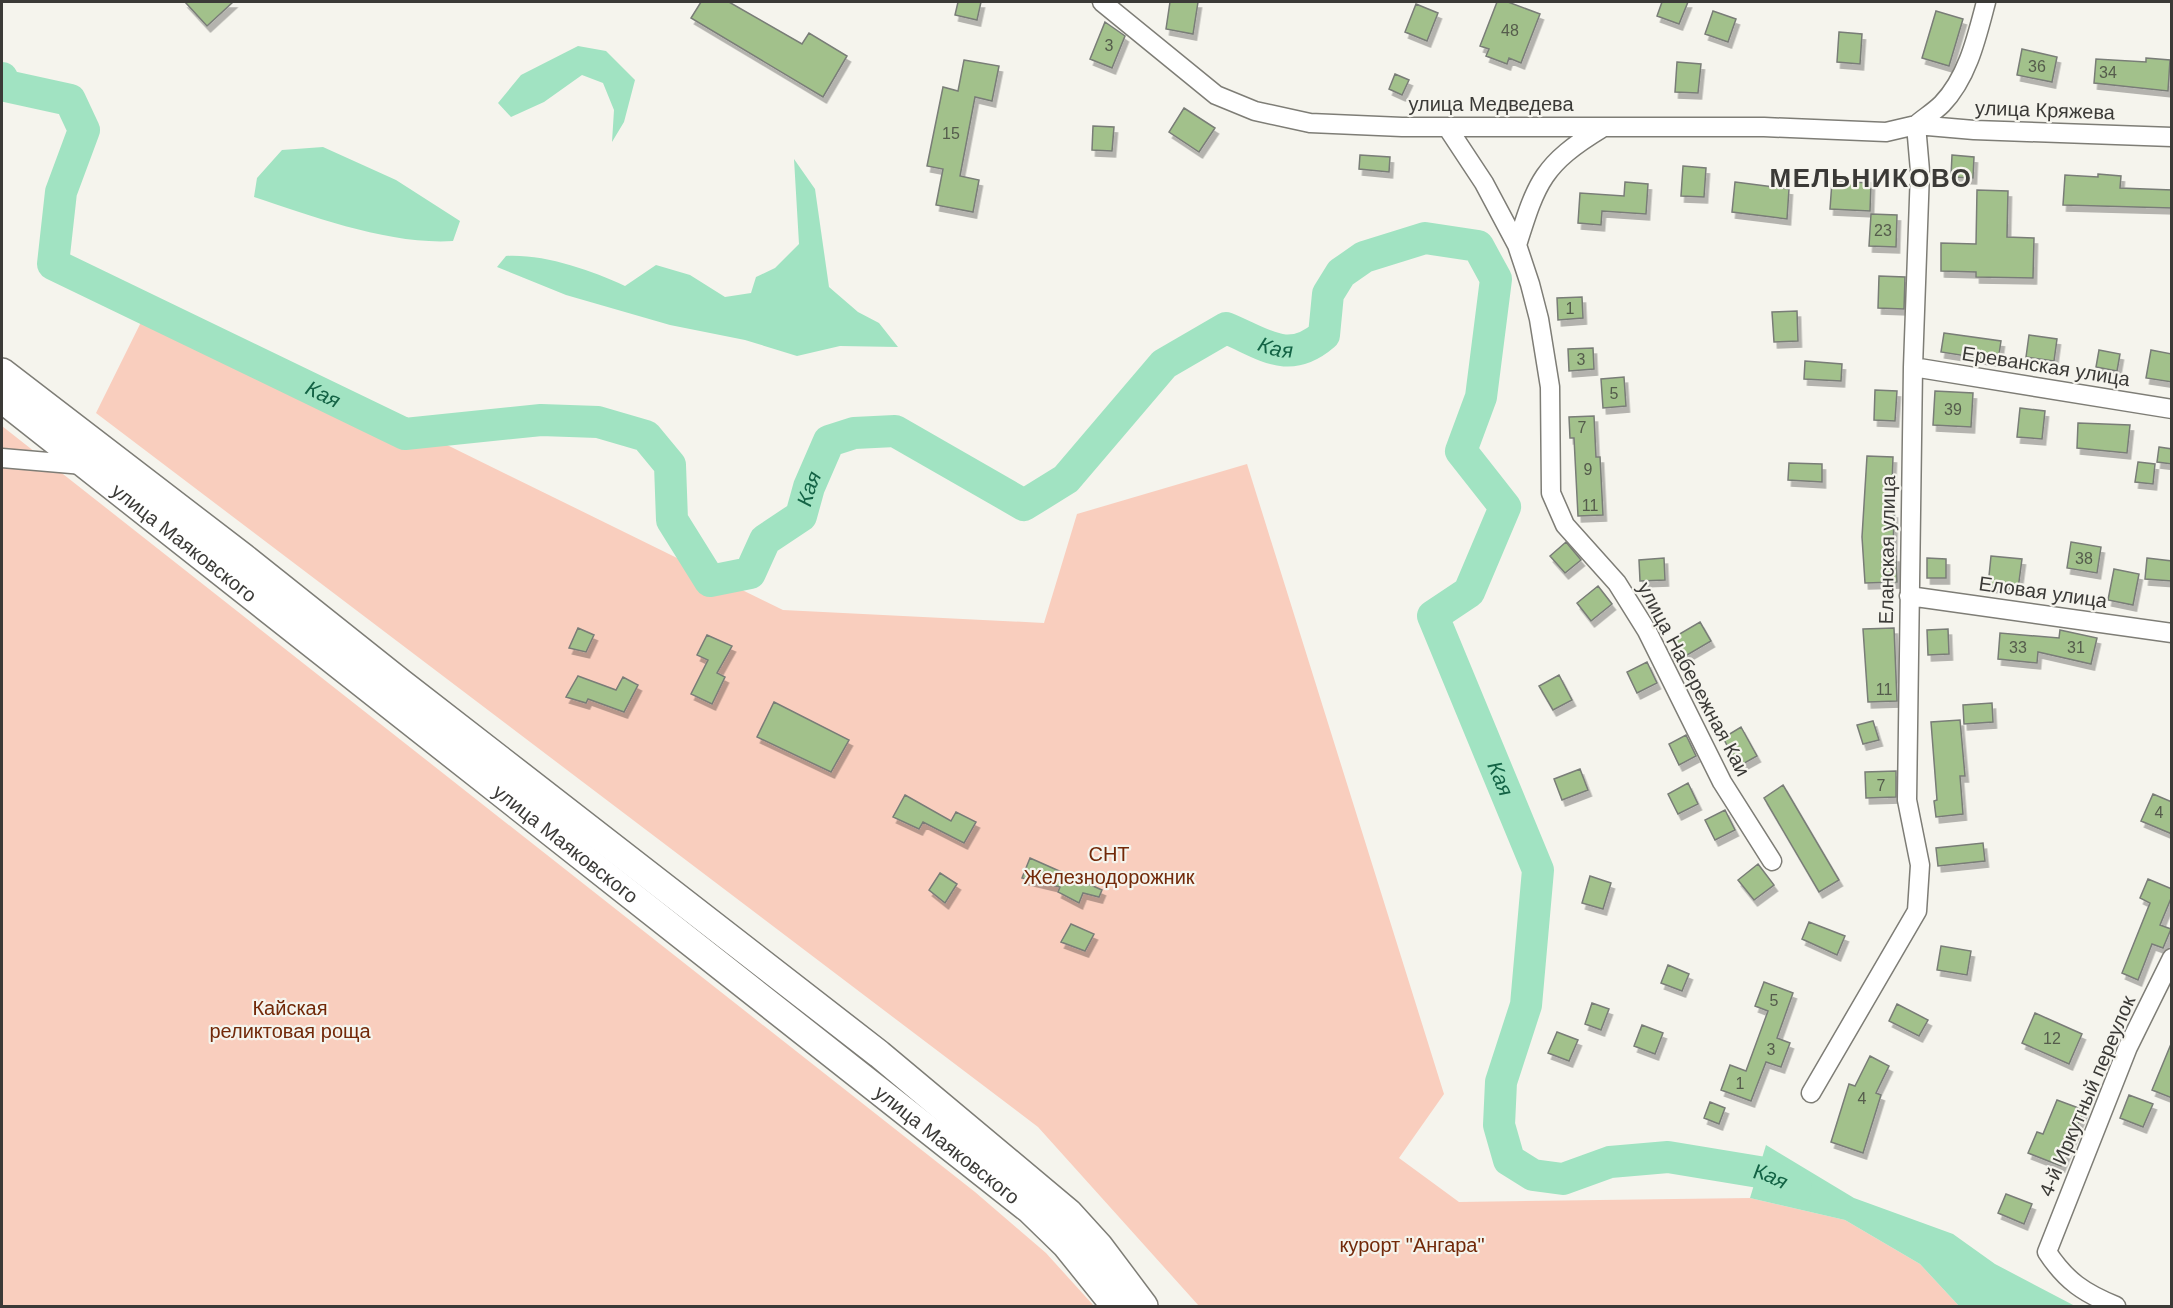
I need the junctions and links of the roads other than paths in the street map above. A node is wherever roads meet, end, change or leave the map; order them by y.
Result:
1 (1102, 2) edge
2 (1986, 2) edge
3 (1916, 124) junction
4 (1447, 127) junction
5 (1604, 127) junction
6 (2172, 137) edge
7 (1517, 245) junction
8 (1913, 367) junction
9 (2, 372) edge
10 (2, 399) edge
11 (2172, 409) edge
12 (2, 458) edge
13 (84, 465) junction
14 (1909, 596) junction
15 (2172, 633) edge
16 (1772, 861) dead end
17 (2172, 958) edge
18 (1811, 1093) dead end
19 (1115, 1306) edge
20 (1144, 1306) edge
21 (2116, 1306) edge

1 - 4 street, улица Медведева
2 - 3 street
3 - 5 street, улица Медведева
3 - 6 street, улица Кряжева
3 - 8 street, Еланская улица
4 - 5 street, улица Медведева
4 - 7 street, улица Набережная Каи
5 - 7 street
7 - 16 street, улица Набережная Каи
8 - 11 street, Ереванская улица
8 - 14 street, Еланская улица
9 - 20 main road, улица Маяковского
10 - 13 main road, улица Маяковского
12 - 13 street
13 - 19 main road, улица Маяковского
14 - 15 street, Еловая улица
14 - 18 street, Еланская улица
17 - 21 street, 4-й Иркутный переулок

